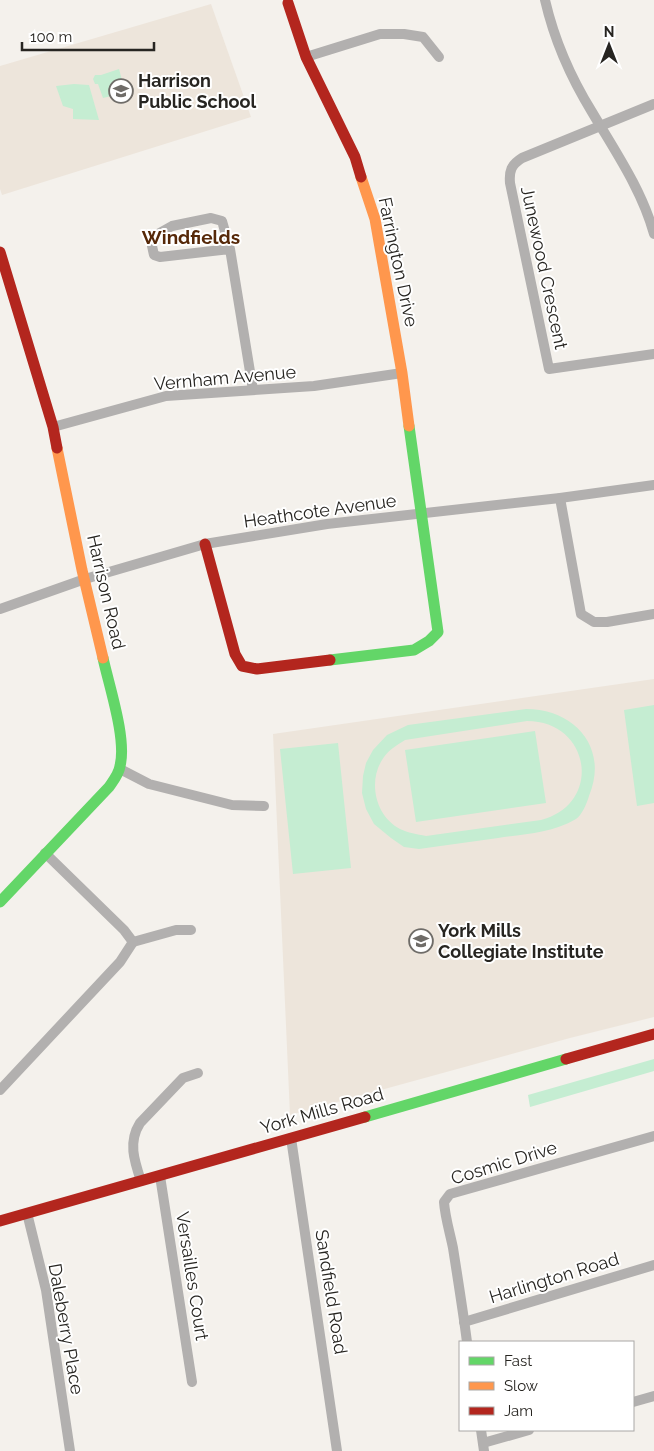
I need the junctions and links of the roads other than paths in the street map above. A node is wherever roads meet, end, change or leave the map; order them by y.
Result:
1 (545, 0) edge
2 (288, 3) dead end
3 (306, 57) junction
4 (439, 57) dead end
5 (654, 104) edge
6 (601, 126) junction
7 (654, 234) edge
8 (230, 249) junction
9 (0, 252) edge
10 (654, 354) edge
11 (402, 372) junction
12 (253, 390) junction
13 (53, 427) junction
14 (654, 485) edge
15 (560, 498) junction
16 (421, 514) junction
17 (205, 544) junction
18 (85, 579) junction
19 (0, 609) edge
20 (654, 614) edge
21 (120, 769) junction
22 (264, 806) dead end
23 (46, 854) junction
24 (0, 902) edge
25 (191, 930) dead end
26 (132, 942) junction
27 (654, 1034) edge
28 (198, 1073) dead end
29 (0, 1090) edge
30 (654, 1136) edge
31 (291, 1138) junction
32 (160, 1176) junction
33 (142, 1181) junction
34 (27, 1213) junction
35 (0, 1221) edge
36 (654, 1265) edge
37 (464, 1322) junction
38 (467, 1341) edge
39 (192, 1382) dead end
40 (654, 1396) edge
41 (634, 1402) edge
42 (481, 1431) edge
43 (526, 1431) edge
44 (483, 1447) edge
45 (70, 1451) edge
46 (338, 1451) edge

1 - 6 street
2 - 3 street, Farrington Drive
3 - 4 street
3 - 11 street, Farrington Drive
5 - 6 street
6 - 7 street
6 - 10 street, Junewood Crescent
8 - 8 street
8 - 12 street
9 - 13 street, Harrison Road
11 - 12 street, Vernham Avenue
11 - 16 street, Farrington Drive
12 - 13 street, Vernham Avenue
13 - 18 street, Harrison Road
14 - 15 street, Heathcote Avenue
15 - 16 street, Heathcote Avenue
15 - 20 street
16 - 17 street, Heathcote Avenue
16 - 17 street, Farrington Drive
17 - 18 street, Heathcote Avenue
18 - 19 street, Heathcote Avenue
18 - 21 street, Harrison Road
21 - 22 street
21 - 23 street
23 - 24 street
23 - 26 street
25 - 26 street
26 - 29 street
27 - 31 street, York Mills Road
28 - 33 street
30 - 37 street, Cosmic Drive
31 - 32 street, York Mills Road
31 - 46 street, Sandfield Road
32 - 33 street, York Mills Road
32 - 39 street, Versailles Court
33 - 34 street, York Mills Road
34 - 35 street, York Mills Road
34 - 45 street, Daleberry Place
36 - 37 street, Harlington Road
37 - 38 street, Cosmic Drive
40 - 41 street
42 - 44 street
43 - 44 street

